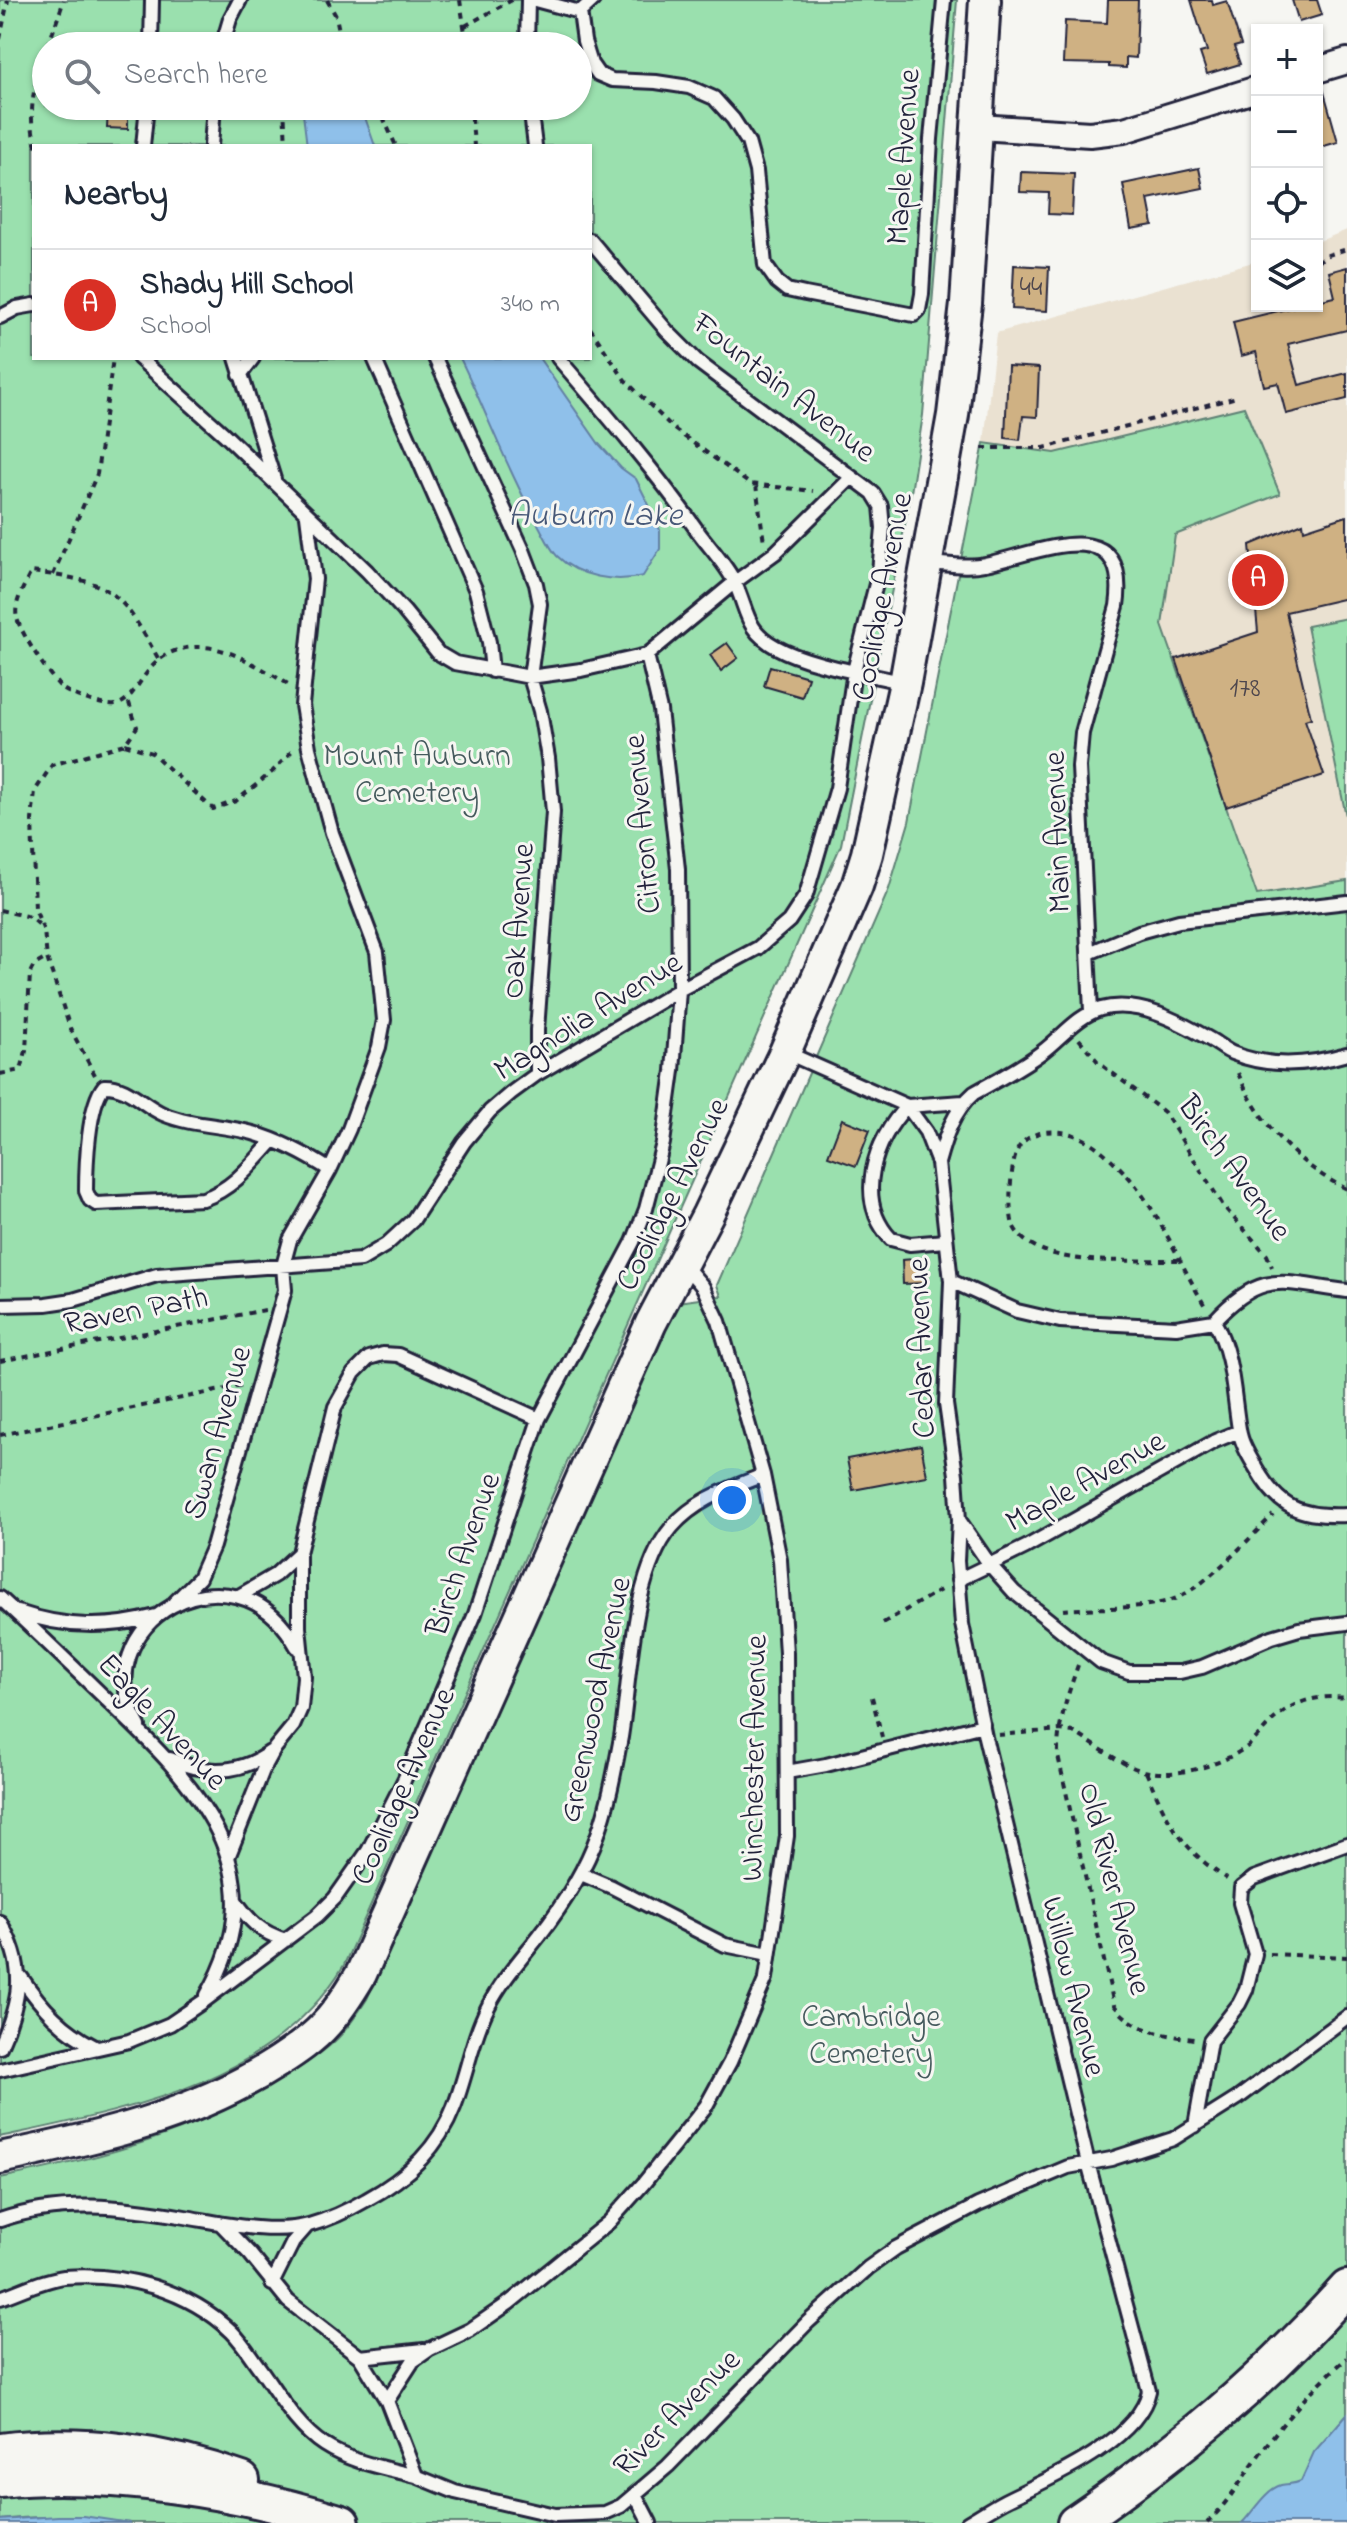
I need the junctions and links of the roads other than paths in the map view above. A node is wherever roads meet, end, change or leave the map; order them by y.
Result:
1 (152, 0) edge
2 (240, 0) edge
3 (528, 0) edge
4 (535, 0) edge
5 (593, 0) edge
6 (944, 0) edge
7 (985, 0) edge
8 (580, 12) junction
9 (151, 32) edge
10 (226, 32) edge
11 (527, 32) edge
12 (583, 32) edge
13 (1347, 61) edge
14 (592, 65) edge
15 (1323, 68) edge
16 (1251, 91) edge
17 (146, 120) edge
18 (213, 120) edge
19 (532, 120) edge
20 (978, 127) junction
21 (143, 144) edge
22 (211, 144) edge
23 (535, 144) edge
24 (592, 242) edge
25 (32, 305) edge
26 (0, 317) edge
27 (141, 360) edge
28 (236, 360) edge
29 (251, 360) edge
30 (375, 360) edge
31 (436, 360) edge
32 (560, 360) edge
33 (240, 375) junction
34 (851, 478) junction
35 (275, 482) junction
36 (881, 506) joint
37 (307, 516) junction
38 (928, 563) junction
39 (735, 582) junction
40 (647, 655) junction
41 (492, 671) junction
42 (854, 671) junction
43 (530, 677) junction
44 (905, 683) junction
45 (1347, 902) edge
46 (1089, 953) junction
47 (679, 990) junction
48 (1091, 1011) junction
49 (785, 1052) junction
50 (1347, 1054) edge
51 (537, 1074) junction
52 (963, 1102) junction
53 (907, 1106) junction
54 (273, 1141) junction
55 (938, 1163) junction
56 (330, 1170) junction
57 (945, 1241) junction
58 (283, 1266) junction
59 (680, 1267) junction
60 (951, 1281) junction
61 (1347, 1291) edge
62 (0, 1305) edge
63 (1214, 1321) junction
64 (539, 1419) junction
65 (1239, 1431) junction
66 (763, 1475) junction
67 (1347, 1515) edge
68 (959, 1520) junction
69 (299, 1553) junction
70 (990, 1565) junction
71 (958, 1580) junction
72 (239, 1596) junction
73 (0, 1598) edge
74 (174, 1603) junction
75 (15, 1611) junction
76 (156, 1616) junction
77 (1347, 1623) edge
78 (302, 1661) junction
79 (984, 1731) junction
80 (144, 1734) junction
81 (155, 1747) junction
82 (275, 1748) junction
83 (787, 1772) junction
84 (1347, 1844) edge
85 (229, 1855) junction
86 (581, 1874) junction
87 (235, 1900) junction
88 (0, 1922) edge
89 (286, 1940) junction
90 (769, 1954) junction
91 (21, 1977) junction
92 (204, 2001) junction
93 (1347, 2017) edge
94 (0, 2047) edge
95 (97, 2048) junction
96 (0, 2070) edge
97 (1195, 2126) junction
98 (0, 2158) edge
99 (1088, 2163) junction
100 (0, 2220) edge
101 (220, 2223) junction
102 (307, 2226) junction
103 (272, 2284) junction
104 (1347, 2288) edge
105 (0, 2298) edge
106 (430, 2349) junction
107 (360, 2357) junction
108 (387, 2401) junction
109 (0, 2451) edge
110 (416, 2476) junction
111 (0, 2480) edge
112 (636, 2496) junction
113 (332, 2520) edge
114 (650, 2523) edge
115 (967, 2523) edge
116 (1075, 2523) edge

1 - 9 lane
2 - 10 lane
3 - 11 lane
4 - 8 lane
5 - 8 lane
6 - 14 lane, Maple Avenue
7 - 20 street, Coolidge Avenue
8 - 12 lane, Maple Avenue
13 - 15 street
16 - 20 street
17 - 21 lane
18 - 22 lane
19 - 23 lane
20 - 38 street, Coolidge Avenue
24 - 34 lane, Fountain Avenue
25 - 26 lane
27 - 35 lane
28 - 33 lane
29 - 33 lane
30 - 41 lane
31 - 43 lane
32 - 39 lane
33 - 35 lane
34 - 36 lane, Fountain Avenue
34 - 39 lane
35 - 37 lane
36 - 42 lane, Magnolia Avenue
37 - 41 lane
37 - 56 lane, Swan Avenue
38 - 44 street, Coolidge Avenue
38 - 46 lane, Main Avenue
39 - 40 lane
39 - 42 lane
40 - 43 lane
40 - 47 lane, Citron Avenue
41 - 43 lane
42 - 44 lane
42 - 47 lane, Magnolia Avenue
43 - 51 lane, Oak Avenue
44 - 49 street, Coolidge Avenue
45 - 46 lane
46 - 48 lane, Main Avenue
47 - 51 lane, Magnolia Avenue
47 - 64 lane, Birch Avenue
48 - 50 lane
48 - 52 lane
49 - 53 lane
49 - 59 street, Coolidge Avenue
51 - 58 lane, Magnolia Avenue
52 - 53 lane
52 - 55 lane
53 - 55 lane
53 - 57 lane
54 - 54 lane
54 - 56 lane
55 - 57 lane, Cedar Avenue
56 - 58 lane, Swan Avenue
57 - 60 lane, Cedar Avenue
58 - 62 lane, Magnolia Avenue
58 - 74 lane, Swan Avenue
59 - 66 lane, Winchester Avenue
59 - 98 street, Coolidge Avenue
60 - 63 lane
60 - 68 lane, Cedar Avenue
61 - 63 lane
63 - 65 lane
64 - 69 lane
64 - 89 lane, Birch Avenue
65 - 67 lane
65 - 70 lane, Maple Avenue
66 - 83 lane, Winchester Avenue
66 - 86 lane, Greenwood Avenue
68 - 70 lane
68 - 71 lane, Cedar Avenue
69 - 72 lane
69 - 78 lane
70 - 71 lane, Maple Avenue
70 - 77 lane
71 - 79 lane, Willow Avenue
72 - 74 lane
72 - 78 lane
73 - 75 lane, Eagle Avenue
74 - 76 lane
75 - 76 lane
75 - 80 lane, Eagle Avenue
76 - 80 lane
78 - 82 lane
79 - 83 lane
79 - 99 lane, Willow Avenue
80 - 81 lane, Eagle Avenue
81 - 82 lane
81 - 85 lane, Eagle Avenue
82 - 85 lane
83 - 90 lane, Winchester Avenue
84 - 97 lane
85 - 87 lane, Eagle Avenue
86 - 90 lane
86 - 102 lane, Greenwood Avenue
87 - 89 lane
87 - 92 lane, Eagle Avenue
88 - 91 lane
89 - 92 lane, Birch Avenue
90 - 106 lane, Winchester Avenue
91 - 94 lane
91 - 95 lane
92 - 95 lane, Birch Avenue
93 - 97 lane, River Avenue
95 - 96 lane, Birch Avenue
97 - 99 lane, River Avenue
99 - 112 lane, River Avenue
99 - 115 lane, Willow Avenue
100 - 101 lane, Greenwood Avenue
101 - 102 lane, Greenwood Avenue
101 - 103 lane
102 - 103 lane
103 - 107 lane
104 - 116 main road
105 - 110 lane, River Avenue
106 - 107 lane
106 - 108 lane, Winchester Avenue
107 - 108 lane
108 - 110 lane
109 - 113 main road
110 - 112 lane, River Avenue
111 - 113 main road
112 - 114 lane

